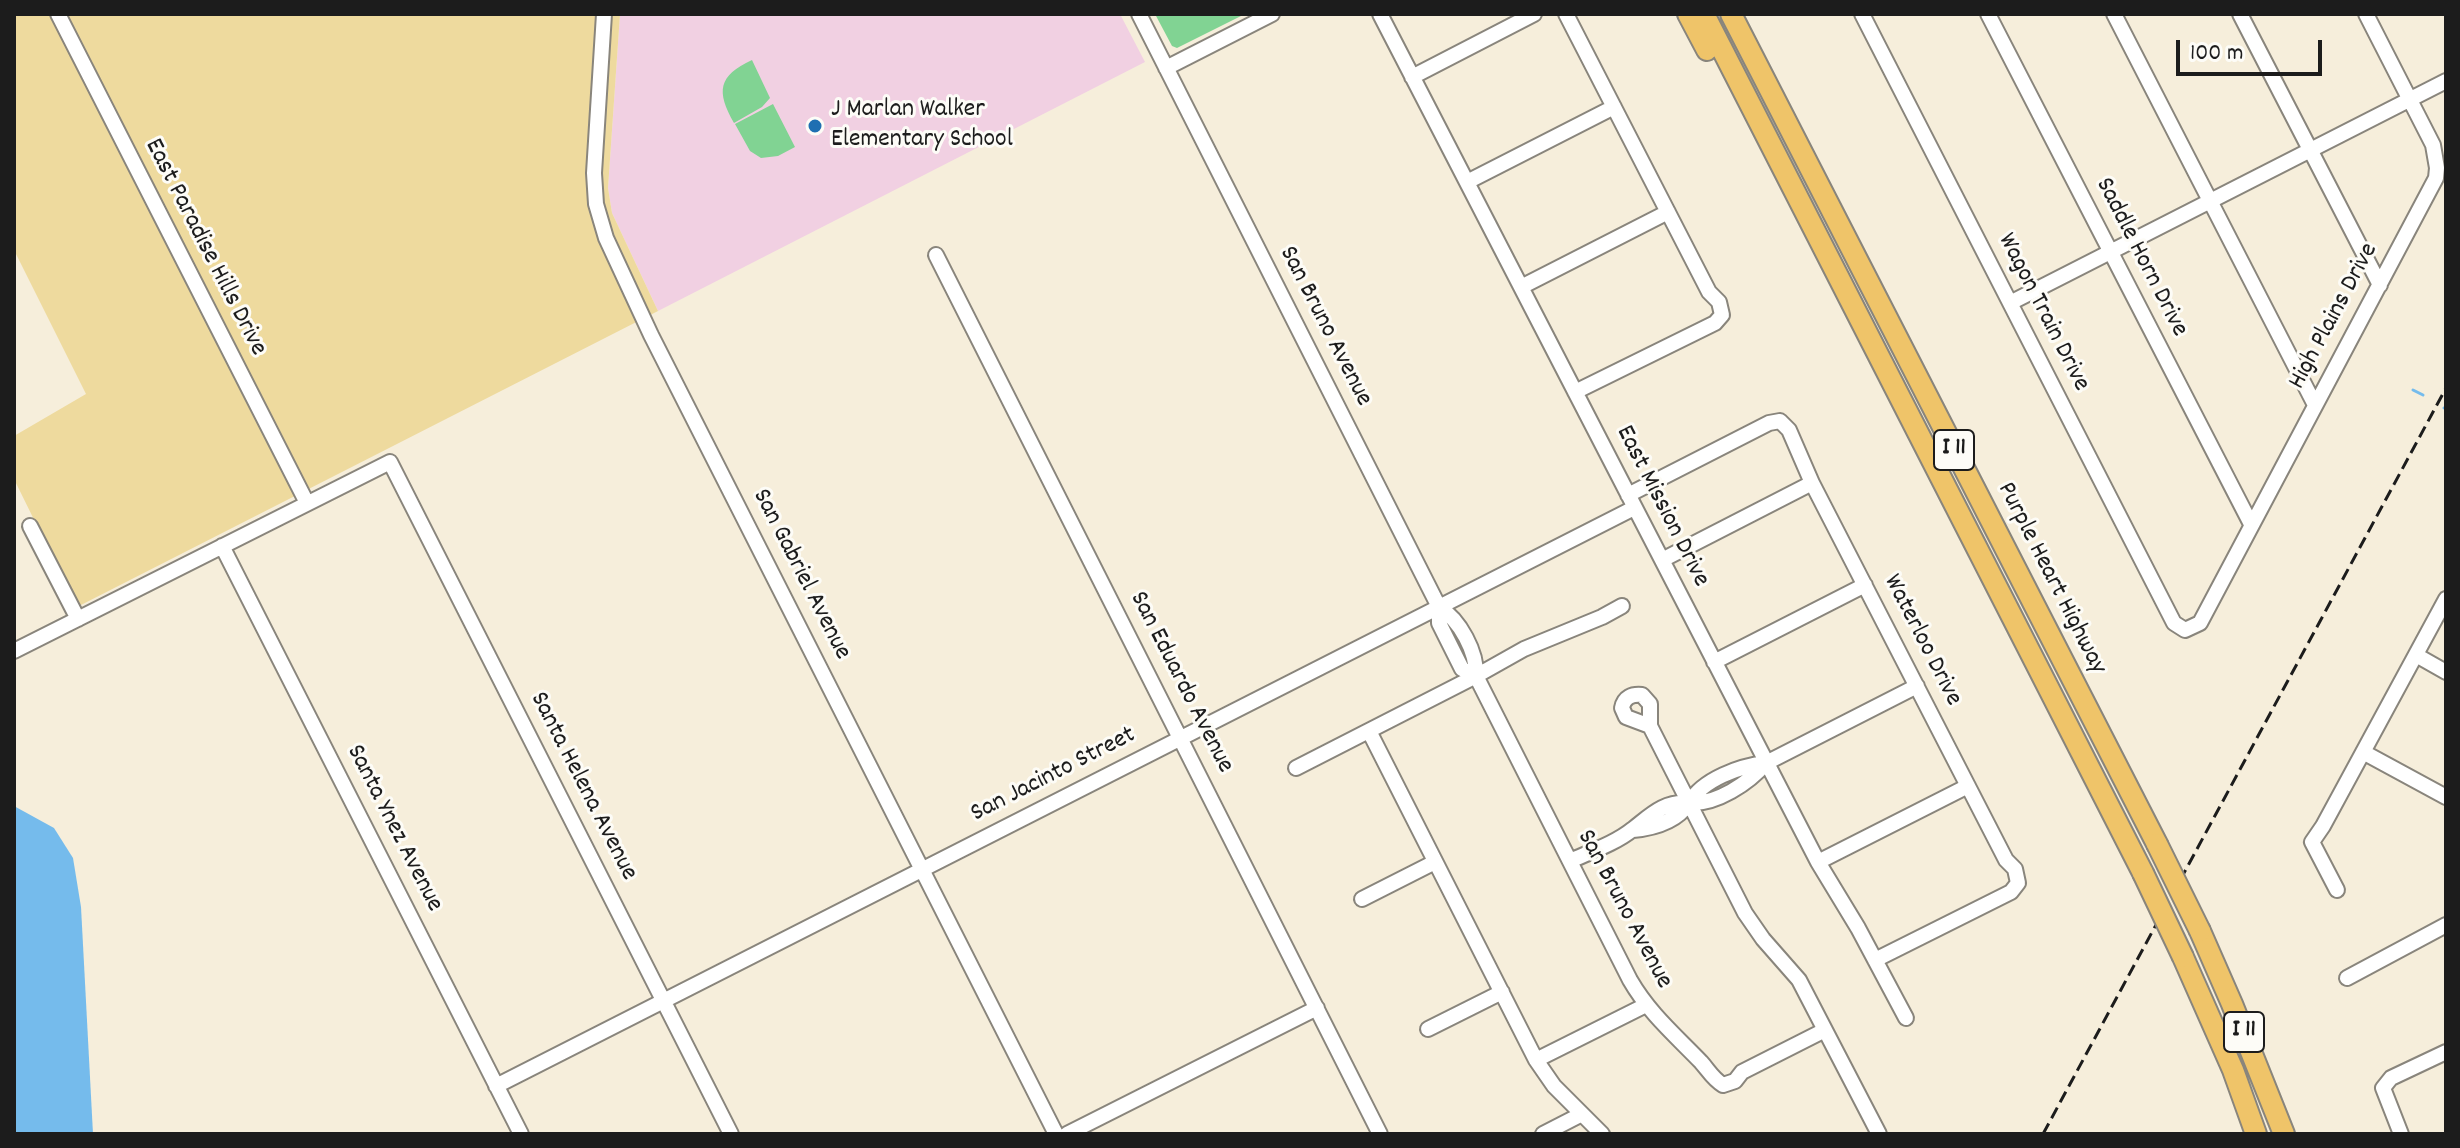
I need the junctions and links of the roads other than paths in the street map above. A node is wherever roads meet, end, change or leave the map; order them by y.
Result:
1 (58, 14) edge
2 (604, 14) edge
3 (1139, 14) edge
4 (1272, 14) edge
5 (1380, 14) edge
6 (1534, 14) edge
7 (1566, 14) edge
8 (1688, 14) edge
9 (1704, 14) edge
10 (1731, 14) edge
11 (1738, 14) edge
12 (1862, 14) edge
13 (1988, 14) edge
14 (2114, 14) edge
15 (2240, 14) edge
16 (2366, 14) edge
17 (1752, 56) junction
18 (1166, 68) junction
19 (1412, 77) junction
20 (2446, 81) edge
21 (2410, 99) junction
22 (1614, 107) junction
23 (2310, 150) junction
24 (1467, 182) junction
25 (2210, 201) junction
26 (1668, 212) junction
27 (1808, 218) junction
28 (2110, 252) junction
29 (936, 255) dead end
30 (2380, 285) junction
31 (1521, 287) junction
32 (2010, 303) junction
33 (1575, 392) junction
34 (2315, 405) junction
35 (1780, 421) joint
36 (1812, 483) junction
37 (1631, 502) junction
38 (307, 503) junction
39 (2251, 524) junction
40 (30, 526) dead end
41 (222, 546) junction
42 (1662, 560) junction
43 (1865, 585) junction
44 (2446, 599) edge
45 (1622, 606) dead end
46 (1439, 607) junction
47 (78, 619) junction
48 (2185, 630) joint
49 (14, 651) edge
50 (2416, 655) junction
51 (1714, 662) junction
52 (2446, 672) edge
53 (1476, 676) junction
54 (1917, 686) junction
55 (1650, 726) dead end
56 (1369, 731) junction
57 (1181, 739) junction
58 (2363, 752) junction
59 (1766, 763) junction
60 (1296, 768) dead end
61 (1968, 786) junction
62 (2446, 797) edge
63 (1689, 803) junction
64 (1570, 861) junction
65 (1435, 862) junction
66 (1818, 862) junction
67 (922, 870) junction
68 (2337, 890) dead end
69 (1362, 899) dead end
70 (2446, 925) edge
71 (1875, 960) junction
72 (2347, 978) dead end
73 (1502, 992) junction
74 (663, 1001) junction
75 (1646, 1005) junction
76 (1317, 1008) junction
77 (1906, 1018) dead end
78 (1428, 1029) dead end
79 (1825, 1030) junction
80 (2446, 1052) edge
81 (1536, 1060) junction
82 (496, 1086) junction
83 (1582, 1114) junction
84 (521, 1134) edge
85 (731, 1134) edge
86 (1056, 1134) edge
87 (1067, 1134) edge
88 (1380, 1134) edge
89 (1543, 1134) edge
90 (1602, 1134) edge
91 (1879, 1134) edge
92 (2256, 1134) edge
93 (2284, 1134) edge
94 (2401, 1134) edge

1 - 38 street, East Paradise Hills Drive
2 - 67 street, San Gabriel Avenue
3 - 18 street, San Bruno Avenue
4 - 18 street
5 - 19 street, East Mission Drive
6 - 19 street
7 - 22 street
8 - 27 highway
9 - 27 highway, Purple Heart Highway / I 11
10 - 17 highway, Purple Heart Highway / I 11
11 - 17 highway
12 - 32 street, Wagon Train Drive
13 - 28 street, Saddle Horn Drive
14 - 25 street
15 - 23 street
16 - 21 street, High Plains Drive
17 - 93 highway, Purple Heart Highway / I 11, bridge
18 - 46 street, San Bruno Avenue
19 - 24 street, East Mission Drive
20 - 21 street
21 - 23 street
21 - 30 street, High Plains Drive
22 - 24 street
22 - 26 street
23 - 25 street
23 - 30 street
24 - 31 street, East Mission Drive
25 - 28 street
25 - 34 street
26 - 31 street
26 - 33 street
27 - 92 highway, Purple Heart Highway / I 11, bridge
28 - 32 street
28 - 39 street, Saddle Horn Drive
29 - 57 street, San Eduardo Avenue
30 - 34 street, High Plains Drive
31 - 33 street, East Mission Drive
32 - 48 street, Wagon Train Drive
33 - 37 street, East Mission Drive
34 - 39 street, High Plains Drive
35 - 36 street, Waterloo Drive
35 - 37 street, San Jacinto Street
36 - 42 street
36 - 43 street, Waterloo Drive
37 - 42 street, East Mission Drive
37 - 46 street, San Jacinto Street
38 - 41 street
38 - 74 street, Santa Helena Avenue
39 - 48 street, High Plains Drive
40 - 47 street
41 - 47 street
41 - 82 street, Santa Ynez Avenue
42 - 51 street, East Mission Drive
43 - 51 street
43 - 54 street, Waterloo Drive
44 - 50 street
45 - 53 street
46 - 53 street, San Bruno Avenue
46 - 57 street, San Jacinto Street
47 - 49 street
50 - 52 street
50 - 58 street
51 - 59 street, East Mission Drive
53 - 56 street
53 - 64 street, San Bruno Avenue
54 - 59 street
54 - 61 street, Waterloo Drive
55 - 63 street
56 - 60 street
56 - 65 street
57 - 67 street, San Jacinto Street
57 - 76 street, San Eduardo Avenue
58 - 62 street
58 - 68 street
59 - 63 street
59 - 66 street, East Mission Drive
61 - 66 street
61 - 71 street, Waterloo Drive
63 - 64 street
63 - 79 street
64 - 75 street, San Bruno Avenue
65 - 69 street
65 - 73 street
66 - 71 street, East Mission Drive
67 - 74 street, San Jacinto Street
67 - 86 street, San Gabriel Avenue
70 - 72 street
71 - 77 street, East Mission Drive
73 - 78 street
73 - 81 street
74 - 82 street, San Jacinto Street
74 - 85 street, Santa Helena Avenue
75 - 79 street, San Bruno Avenue
75 - 81 street
76 - 87 street
76 - 88 street, San Eduardo Avenue
79 - 91 street
80 - 94 street
81 - 83 street
82 - 84 street, Santa Ynez Avenue
83 - 89 street
83 - 90 street

